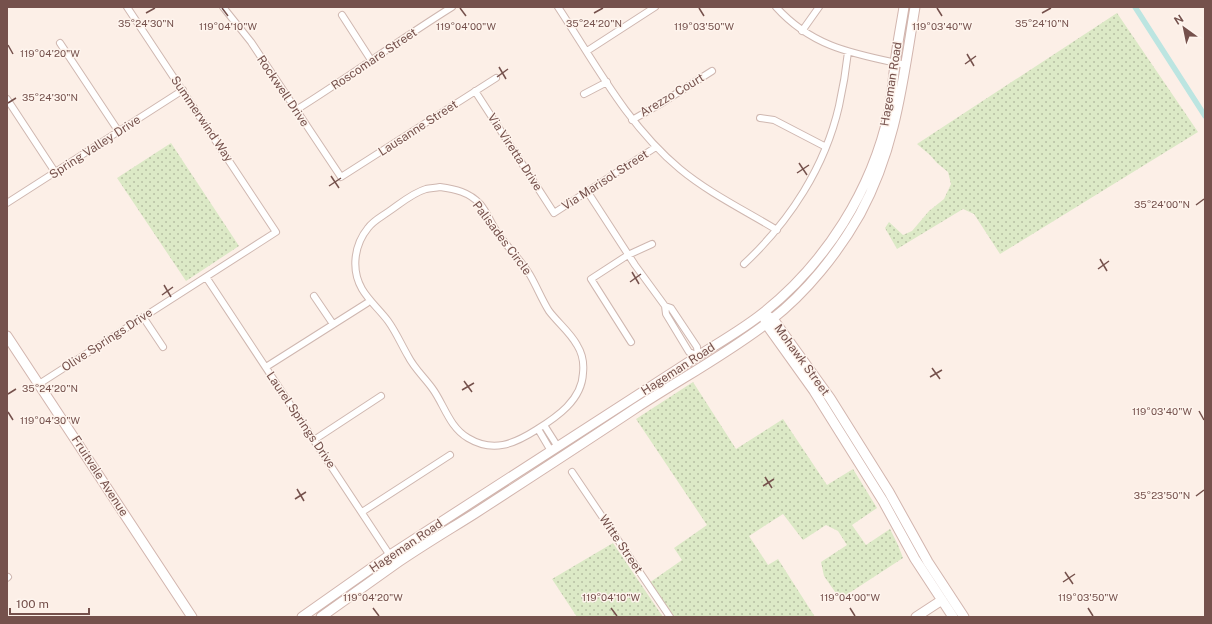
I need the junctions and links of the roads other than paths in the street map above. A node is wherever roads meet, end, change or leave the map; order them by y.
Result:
1 (127, 7) edge
2 (223, 7) edge
3 (558, 7) edge
4 (655, 7) edge
5 (776, 7) edge
6 (819, 7) edge
7 (904, 7) edge
8 (916, 7) edge
9 (449, 8) edge
10 (342, 15) dead end
11 (802, 31) junction
12 (60, 43) dead end
13 (587, 51) junction
14 (848, 52) junction
15 (371, 60) junction
16 (895, 63) junction
17 (906, 65) junction
18 (712, 71) dead end
19 (496, 78) dead end
20 (607, 82) junction
21 (183, 90) junction
22 (476, 91) junction
23 (584, 94) dead end
24 (8, 103) edge
25 (296, 110) junction
26 (760, 118) dead end
27 (632, 120) junction
28 (119, 132) junction
29 (656, 147) junction
30 (826, 147) junction
31 (55, 172) junction
32 (341, 178) joint
33 (587, 191) junction
34 (7, 203) edge
35 (554, 213) joint
36 (777, 230) junction
37 (276, 232) joint
38 (652, 244) dead end
39 (628, 255) junction
40 (744, 264) dead end
41 (206, 277) junction
42 (314, 296) dead end
43 (367, 302) dead end
44 (763, 313) junction
45 (143, 317) junction
46 (769, 322) junction
47 (333, 324) junction
48 (7, 336) edge
49 (631, 342) dead end
50 (163, 347) dead end
51 (698, 356) junction
52 (266, 367) junction
53 (39, 384) junction
54 (382, 396) dead end
55 (654, 396) junction
56 (544, 425) junction
57 (538, 429) junction
58 (549, 433) junction
59 (543, 437) junction
60 (314, 440) junction
61 (555, 449) junction
62 (450, 456) dead end
63 (572, 472) dead end
64 (516, 487) junction
65 (362, 512) junction
66 (390, 555) junction
67 (395, 564) junction
68 (336, 593) junction
69 (942, 600) junction
70 (192, 617) edge
71 (302, 617) edge
72 (307, 617) edge
73 (321, 617) edge
74 (670, 617) edge
75 (916, 617) edge
76 (953, 617) edge
77 (959, 617) edge
78 (964, 617) edge

1 - 21 street, Summerwind Way
2 - 25 street, Rockwell Drive
3 - 13 street
4 - 13 street
5 - 11 street
6 - 11 street
7 - 16 main road, Hageman Road
8 - 17 main road, Hageman Road
9 - 15 street, Roscomare Street
10 - 15 street
11 - 14 street
12 - 28 street
13 - 20 street
14 - 16 street
14 - 30 street
15 - 25 street, Roscomare Street
16 - 17 street
16 - 44 main road, Hageman Road
17 - 46 main road, Hageman Road
18 - 27 street, Arezzo Court
19 - 22 street, Lausanne Street
20 - 23 street
20 - 27 street
21 - 28 street, Spring Valley Drive
21 - 37 street, Summerwind Way
22 - 32 street, Lausanne Street
22 - 35 street, Via Viretta Drive
24 - 31 street
25 - 32 street, Rockwell Drive
26 - 30 street
27 - 29 street
28 - 31 street, Spring Valley Drive
29 - 33 street, Via Marisol Street
29 - 36 street
30 - 36 street
31 - 34 street, Spring Valley Drive
33 - 35 street, Via Marisol Street
33 - 39 street
36 - 40 street
37 - 41 street, Olive Springs Drive
38 - 39 street
39 - 49 street
39 - 51 street
41 - 45 street, Olive Springs Drive
41 - 52 street, Laurel Springs Drive
42 - 47 street
43 - 47 street
44 - 46 main road, Mohawk Street
44 - 51 main road, Hageman Road
45 - 50 street
45 - 53 street, Olive Springs Drive
46 - 55 main road, Hageman Road
46 - 69 main road, Mohawk Street
46 - 78 main road, Mohawk Street
47 - 52 street
48 - 53 main road, Fruitvale Avenue
51 - 55 main road
51 - 61 main road, Hageman Road
52 - 60 street, Laurel Springs Drive
53 - 70 main road, Fruitvale Avenue
54 - 60 street
55 - 64 main road, Hageman Road
56 - 57 street, Palisades Circle
56 - 57 street, Palisades Circle
56 - 58 street
57 - 59 street
58 - 59 street
58 - 61 street
59 - 61 street
60 - 65 street, Laurel Springs Drive
61 - 64 main road
61 - 66 main road, Hageman Road
62 - 65 street
63 - 74 street, Witte Street
64 - 67 main road, Hageman Road
65 - 66 street, Laurel Springs Drive
66 - 67 street, Laurel Springs Drive
66 - 68 main road, Hageman Road
67 - 73 main road, Hageman Road
68 - 71 main road, Hageman Road
68 - 72 main road
69 - 75 main road
69 - 76 main road
69 - 77 main road

